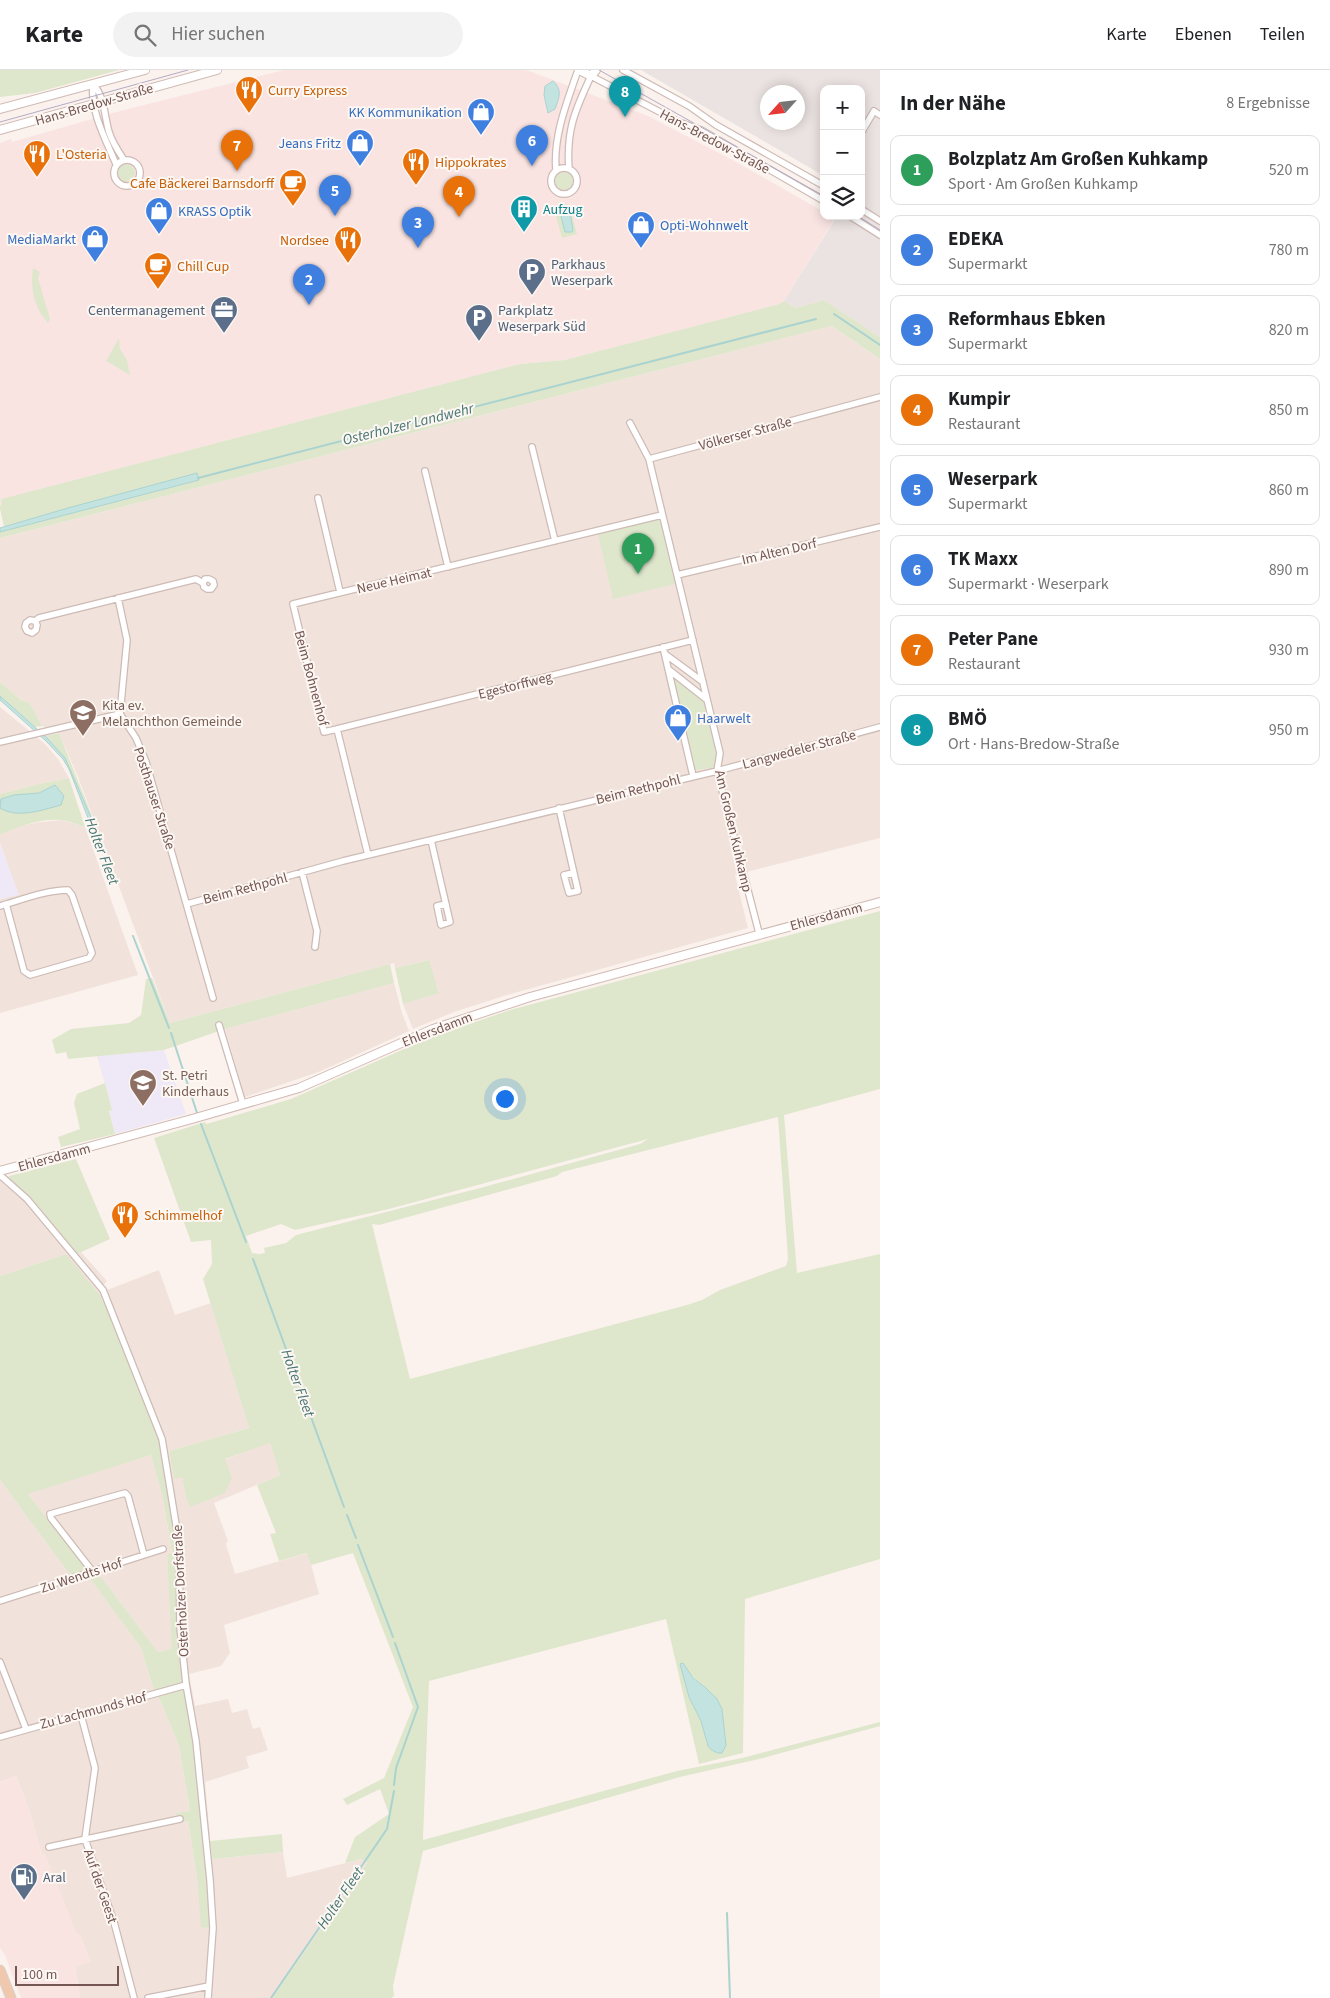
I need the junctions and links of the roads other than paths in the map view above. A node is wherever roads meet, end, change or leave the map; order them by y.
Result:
1 (145, 70) edge
2 (216, 70) edge
3 (578, 70) edge
4 (624, 70) edge
5 (593, 73) edge
6 (93, 84) junction
7 (98, 102) junction
8 (0, 110) edge
9 (880, 115) edge
10 (0, 130) edge
11 (863, 130) edge
12 (124, 160) junction
13 (116, 164) junction
14 (569, 169) junction
15 (556, 170) junction
16 (820, 184) edge
17 (820, 196) edge
18 (865, 212) edge
19 (856, 220) edge
20 (880, 221) edge
21 (880, 235) edge
22 (880, 397) edge
23 (630, 423) dead end
24 (532, 447) dead end
25 (649, 459) junction
26 (425, 471) dead end
27 (318, 498) dead end
28 (662, 515) junction
29 (880, 527) edge
30 (555, 541) junction
31 (448, 567) junction
32 (678, 575) junction
33 (203, 583) dead end
34 (340, 592) junction
35 (118, 598) junction
36 (293, 604) joint
37 (35, 621) dead end
38 (692, 640) junction
39 (663, 647) junction
40 (664, 654) junction
41 (668, 670) junction
42 (703, 682) junction
43 (706, 699) junction
44 (120, 714) junction
45 (880, 727) edge
46 (337, 729) junction
47 (0, 742) edge
48 (717, 771) junction
49 (693, 776) junction
50 (559, 808) junction
51 (431, 840) junction
52 (368, 855) junction
53 (302, 872) junction
54 (573, 873) dead end
55 (880, 902) edge
56 (187, 904) junction
57 (446, 904) dead end
58 (3, 905) edge
59 (759, 933) junction
60 (315, 946) dead end
61 (213, 998) dead end
62 (220, 1025) dead end
63 (243, 1104) junction
64 (0, 1173) edge
65 (162, 1549) dead end
66 (144, 1555) junction
67 (93, 1572) junction
68 (0, 1601) edge
69 (0, 1662) edge
70 (186, 1685) junction
71 (80, 1716) junction
72 (26, 1729) junction
73 (0, 1737) edge
74 (180, 1820) dead end
75 (85, 1839) junction
76 (49, 1847) dead end
77 (0, 1970) edge
78 (209, 1986) junction
79 (11, 1998) edge
80 (134, 1998) edge
81 (148, 1998) edge
82 (208, 1998) edge

1 - 6 street, Hans-Bredow-Straße
2 - 7 street, Hans-Bredow-Straße
3 - 5 street, Hans-Bredow-Straße
3 - 15 street
4 - 16 street, Hans-Bredow-Straße
5 - 14 street
5 - 17 street, Hans-Bredow-Straße
6 - 7 street
6 - 8 street, Hans-Bredow-Straße
7 - 10 street, Hans-Bredow-Straße
7 - 12 street
7 - 13 street
9 - 11 street
12 - 13 street
12 - 13 street
14 - 15 street
14 - 15 street
18 - 20 street
19 - 21 street
22 - 25 street, Völkerser Straße
23 - 25 street
24 - 30 street
25 - 28 street, Am Großen Kuhkamp
26 - 31 street, Neue Heimat
27 - 34 street, Neue Heimat
28 - 30 street, Neue Heimat
28 - 32 street, Am Großen Kuhkamp
29 - 32 street, Im Alten Dorf
30 - 31 street, Neue Heimat
31 - 34 street, Neue Heimat
32 - 38 street, Am Großen Kuhkamp
33 - 35 street
34 - 36 street, Neue Heimat
35 - 37 street
35 - 44 street
36 - 46 street, Beim Bohnenhof
38 - 39 street, Egestorffweg
38 - 42 street, Am Großen Kuhkamp
39 - 40 street, Am Großen Kuhkamp
39 - 46 street, Egestorffweg
40 - 41 street, Am Großen Kuhkamp
40 - 42 street
41 - 43 street
41 - 49 street, Am Großen Kuhkamp
42 - 43 street, Am Großen Kuhkamp
43 - 48 street, Am Großen Kuhkamp
44 - 47 street
44 - 56 street, Posthauser Straße
45 - 48 street, Langwedeler Straße
46 - 52 street, Beim Bohnenhof
48 - 49 street, Beim Rethpohl
48 - 59 street, Am Großen Kuhkamp
49 - 50 street, Beim Rethpohl
50 - 51 street, Beim Rethpohl
50 - 54 street
51 - 52 street, Beim Rethpohl
51 - 57 street
52 - 53 street, Beim Rethpohl
53 - 56 street, Beim Rethpohl
53 - 60 street, Beim Rethpohl
55 - 59 street, Ehlersdamm
56 - 61 street, Posthauser Straße
58 - 58 street
59 - 63 street, Ehlersdamm
62 - 63 street
63 - 64 street, Ehlersdamm
64 - 70 street, Osterholzer Dorfstraße
65 - 66 street, Zu Wendts Hof
66 - 67 street, Zu Wendts Hof
66 - 67 street
67 - 68 street, Zu Wendts Hof
69 - 72 street
70 - 71 street, Zu Lachmunds Hof
70 - 78 street, Osterholzer Dorfstraße
71 - 72 street, Zu Lachmunds Hof
71 - 75 street, Auf der Geest
72 - 73 street, Zu Lachmunds Hof
74 - 75 street
75 - 76 street
75 - 80 street, Auf der Geest
77 - 79 main road
78 - 81 street
78 - 82 street, Osterholzer Dorfstraße

